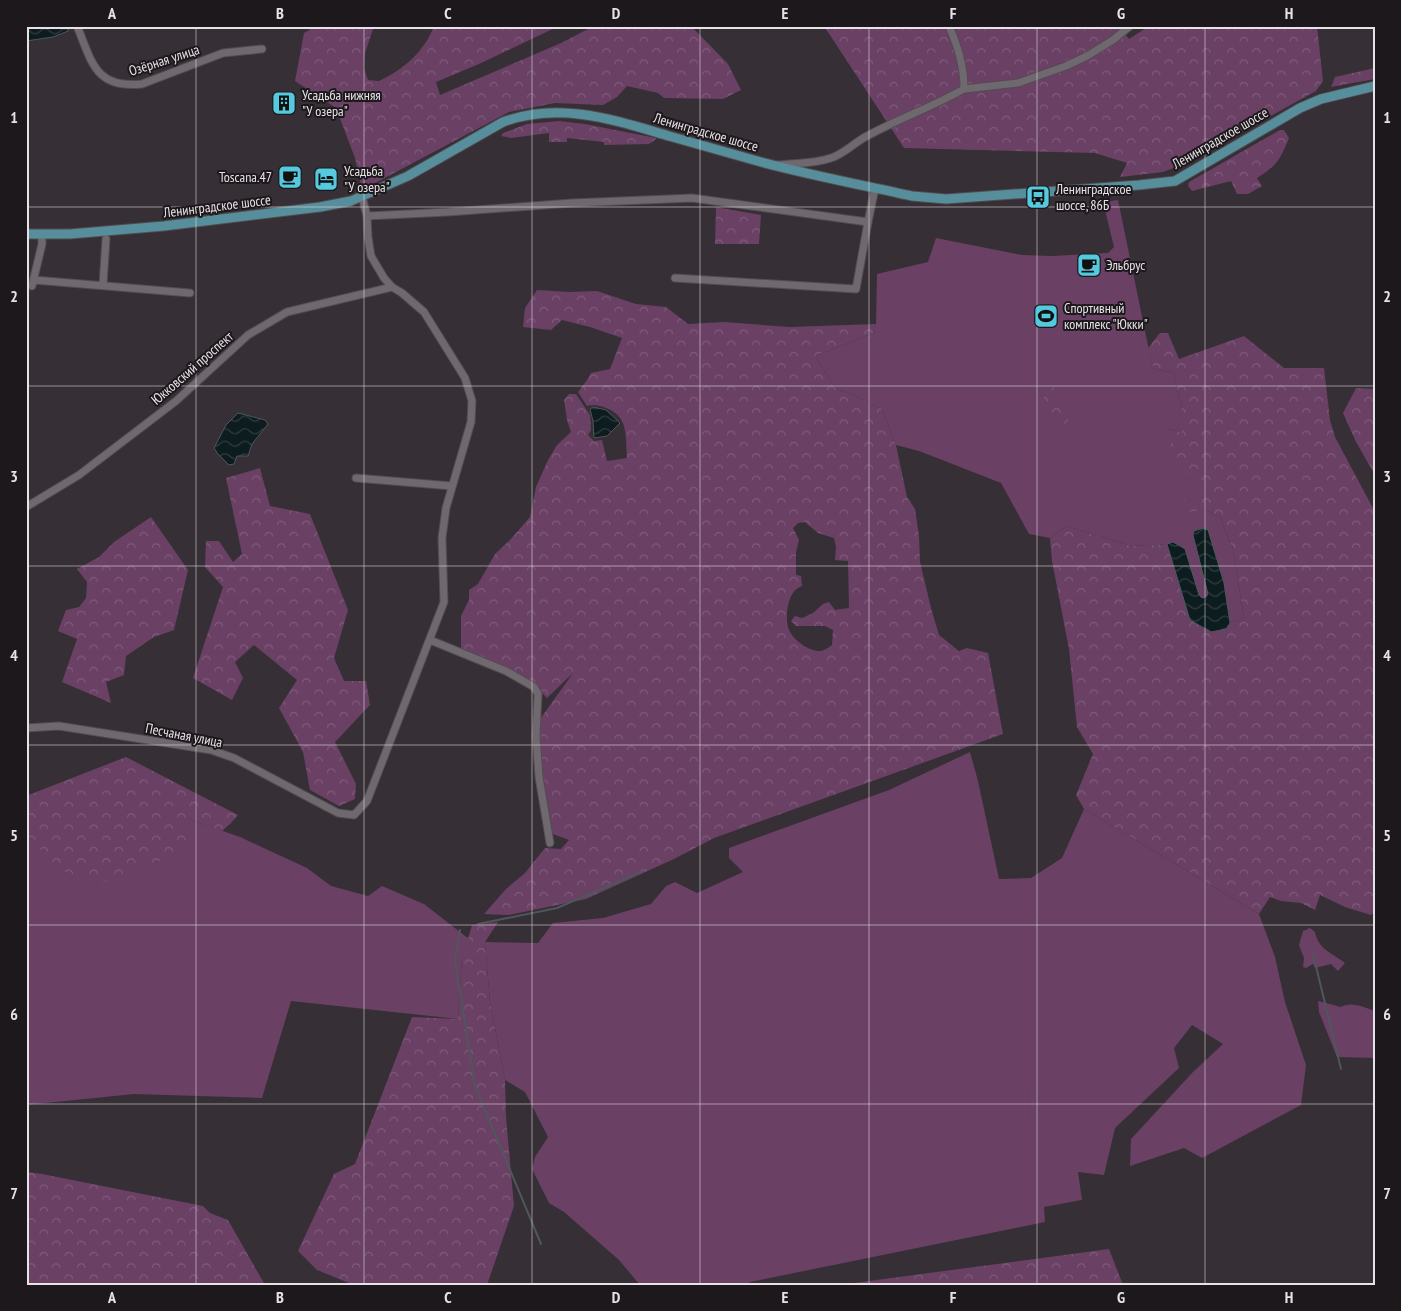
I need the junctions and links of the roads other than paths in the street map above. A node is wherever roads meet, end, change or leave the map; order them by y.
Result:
1 (77, 26) edge
2 (950, 26) edge
3 (1130, 26) edge
4 (262, 49) dead end
5 (1375, 86) edge
6 (964, 90) junction
7 (774, 165) junction
8 (875, 188) junction
9 (362, 197) junction
10 (367, 216) junction
11 (868, 222) junction
12 (26, 234) edge
13 (42, 235) junction
14 (106, 239) dead end
15 (676, 278) dead end
16 (103, 285) junction
17 (392, 287) junction
18 (190, 293) dead end
19 (356, 478) dead end
20 (452, 486) junction
21 (26, 506) edge
22 (430, 640) junction
23 (26, 728) edge
24 (550, 843) dead end

1 - 4 street, Озёрная улица
2 - 6 street
3 - 6 street
5 - 8 main road, Ленинградское шоссе
6 - 7 street
7 - 8 main road, Ленинградское шоссе
7 - 9 main road, Ленинградское шоссе
8 - 11 street
9 - 10 street
9 - 13 main road, Ленинградское шоссе
10 - 11 street
10 - 17 street
11 - 15 street
12 - 13 main road, Ленинградское шоссе
13 - 16 street
14 - 16 street
16 - 18 street
17 - 20 street
17 - 21 street, Юкковский проспект
19 - 20 street
20 - 22 street
22 - 23 street, Песчаная улица
22 - 24 street

